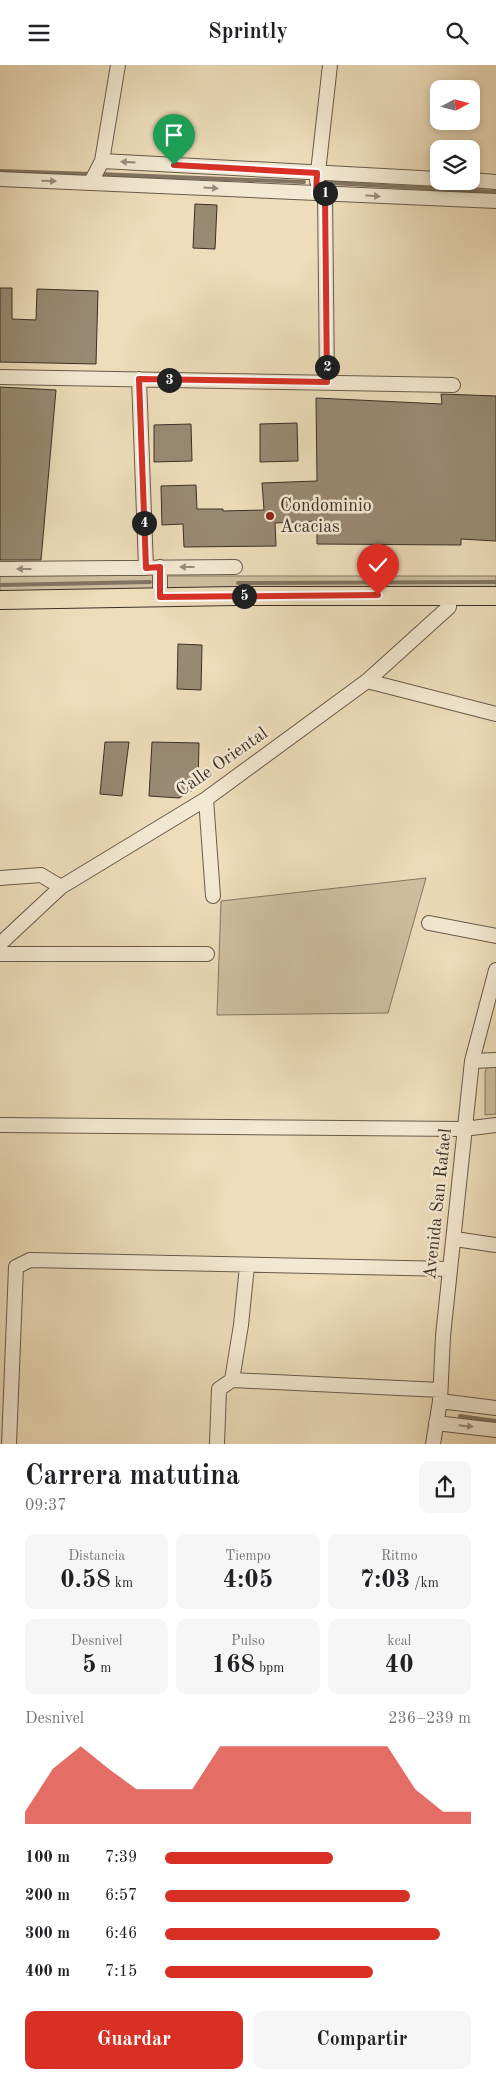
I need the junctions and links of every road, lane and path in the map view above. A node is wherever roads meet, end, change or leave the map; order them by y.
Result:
1 (118, 65) edge
2 (330, 65) edge
3 (96, 173) junction
4 (317, 173) junction
5 (0, 179) edge
6 (430, 179) edge
7 (480, 181) edge
8 (496, 182) edge
9 (320, 193) junction
10 (496, 201) edge
11 (0, 377) edge
12 (139, 379) junction
13 (327, 382) junction
14 (453, 385) dead end
15 (160, 567) junction
16 (235, 567) dead end
17 (146, 568) junction
18 (0, 569) edge
19 (449, 595) junction
20 (496, 596) edge
21 (160, 597) junction
22 (0, 600) edge
23 (367, 681) junction
24 (496, 714) edge
25 (206, 799) junction
26 (0, 878) edge
27 (61, 887) junction
28 (213, 896) dead end
29 (429, 923) dead end
30 (496, 937) edge
31 (0, 944) edge
32 (0, 954) edge
33 (207, 954) dead end
34 (496, 970) edge
35 (496, 1060) edge
36 (472, 1061) junction
37 (0, 1125) edge
38 (496, 1125) edge
39 (464, 1129) junction
40 (455, 1239) junction
41 (496, 1245) edge
42 (247, 1266) junction
43 (450, 1269) junction
44 (232, 1380) junction
45 (440, 1396) junction
46 (496, 1408) edge
47 (436, 1423) junction
48 (496, 1430) edge
49 (9, 1444) edge
50 (217, 1444) edge
51 (433, 1444) edge

1 - 3 street
2 - 4 street
4 -> 3 street
5 -> 3 street
3 -> 9 street
4 - 6 street
4 - 9 street
7 - 8 street
9 -> 10 street
9 - 13 street
11 - 12 street
12 - 13 street
12 - 17 street
13 - 14 street
16 -> 15 street
15 - 17 street
15 - 21 street
17 -> 18 street
19 - 20 main road
19 - 21 main road
19 - 23 street, Calle Oriental
21 - 22 main road
23 - 24 street
23 - 25 street, Calle Oriental
25 - 27 street, Calle Oriental
25 - 28 street
26 - 27 street
27 - 31 street, Calle Oriental
29 - 30 street
32 - 33 street
34 - 36 street, Avenida San Rafael
35 - 36 street
36 - 39 street, Avenida San Rafael
37 - 39 street
38 - 39 street
39 - 40 street, Avenida San Rafael
40 - 41 street
40 - 43 street, Avenida San Rafael
42 - 43 street
42 - 44 street
42 - 49 street
43 - 45 street, Avenida San Rafael
44 - 45 street
44 - 50 street
45 - 46 street
45 - 47 street, Avenida San Rafael
47 -> 48 street
47 - 51 street, Avenida San Rafael

